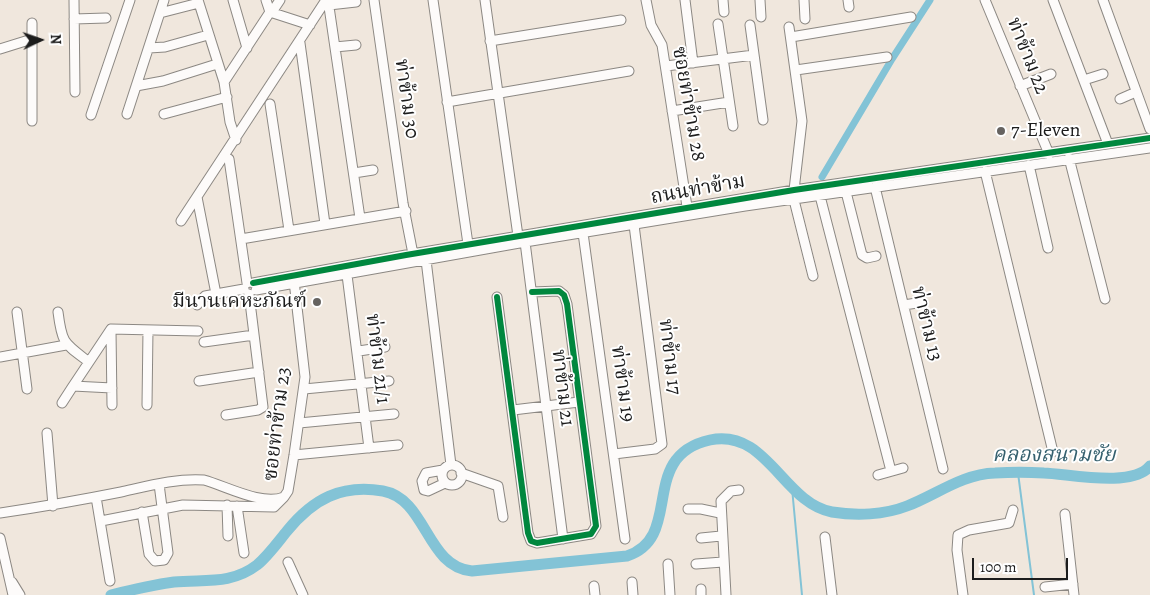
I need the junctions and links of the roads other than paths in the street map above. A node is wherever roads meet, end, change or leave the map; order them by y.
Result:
1 (74, 0) edge
2 (130, 0) edge
3 (164, 0) edge
4 (233, 0) edge
5 (266, 0) edge
6 (280, 0) edge
7 (374, 0) edge
8 (433, 0) edge
9 (485, 0) edge
10 (646, 0) edge
11 (685, 0) edge
12 (723, 0) edge
13 (760, 0) edge
14 (804, 0) edge
15 (985, 0) edge
16 (1053, 0) edge
17 (1103, 0) edge
18 (198, 2) edge
19 (328, 2) edge
20 (356, 2) dead end
21 (271, 12) junction
22 (724, 12) dead end
23 (160, 13) junction
24 (761, 17) dead end
25 (911, 17) dead end
26 (74, 18) junction
27 (106, 18) dead end
28 (805, 19) dead end
29 (621, 20) dead end
30 (32, 23) dead end
31 (718, 24) dead end
32 (310, 25) junction
33 (750, 25) dead end
34 (208, 35) junction
35 (32, 38) junction
36 (490, 41) junction
37 (300, 43) junction
38 (356, 45) dead end
39 (335, 47) junction
40 (149, 48) junction
41 (247, 48) junction
42 (0, 49) edge
43 (754, 55) junction
44 (887, 57) dead end
45 (723, 59) junction
46 (693, 63) junction
47 (218, 64) junction
48 (666, 66) junction
49 (796, 70) junction
50 (629, 71) dead end
51 (1051, 74) dead end
52 (1103, 74) dead end
53 (1084, 80) junction
54 (224, 82) junction
55 (136, 86) junction
56 (1020, 86) junction
57 (75, 92) dead end
58 (1136, 92) junction
59 (498, 93) junction
60 (227, 97) junction
61 (1120, 99) dead end
62 (447, 102) junction
63 (729, 102) junction
64 (270, 104) dead end
65 (672, 111) junction
66 (127, 114) dead end
67 (164, 114) dead end
68 (91, 115) dead end
69 (763, 120) dead end
70 (32, 121) dead end
71 (733, 126) dead end
72 (1150, 129) edge
73 (1150, 138) edge
74 (236, 140) junction
75 (1108, 144) junction
76 (1150, 148) edge
77 (1048, 154) junction
78 (1069, 158) junction
79 (229, 160) dead end
80 (1029, 165) junction
81 (373, 170) dead end
82 (952, 171) junction
83 (985, 171) junction
84 (354, 173) junction
85 (876, 187) junction
86 (794, 190) junction
87 (846, 192) junction
88 (820, 196) junction
89 (197, 197) junction
90 (794, 200) junction
91 (404, 209) junction
92 (688, 212) junction
93 (360, 218) junction
94 (181, 221) dead end
95 (325, 224) junction
96 (634, 225) junction
97 (290, 230) junction
98 (584, 233) junction
99 (242, 239) junction
100 (521, 239) junction
101 (468, 244) junction
102 (1048, 248) dead end
103 (410, 254) junction
104 (876, 256) dead end
105 (426, 260) junction
106 (294, 275) junction
107 (347, 275) junction
108 (813, 276) dead end
109 (294, 285) junction
110 (250, 288) junction
111 (532, 292) junction
112 (216, 294) junction
113 (498, 297) dead end
114 (1104, 299) dead end
115 (923, 302) dead end
116 (197, 305) dead end
117 (904, 305) junction
118 (17, 312) dead end
119 (58, 312) dead end
120 (112, 329) junction
121 (148, 330) junction
122 (198, 331) dead end
123 (254, 335) junction
124 (204, 342) dead end
125 (66, 345) junction
126 (386, 347) dead end
127 (359, 351) junction
128 (22, 352) junction
129 (0, 357) edge
130 (89, 362) junction
131 (259, 372) junction
132 (199, 381) dead end
133 (389, 381) dead end
134 (363, 383) junction
135 (73, 386) junction
136 (112, 388) junction
137 (27, 389) dead end
138 (304, 389) junction
139 (579, 402) junction
140 (62, 403) dead end
141 (112, 405) dead end
142 (147, 405) dead end
143 (546, 406) junction
144 (513, 410) junction
145 (394, 414) dead end
146 (226, 415) dead end
147 (366, 417) junction
148 (299, 423) junction
149 (47, 433) dead end
150 (398, 445) dead end
151 (370, 448) junction
152 (1053, 452) dead end
153 (614, 454) junction
154 (294, 455) junction
155 (447, 468) junction
156 (903, 468) dead end
157 (943, 469) dead end
158 (891, 471) junction
159 (461, 473) junction
160 (878, 475) dead end
161 (445, 483) junction
162 (159, 484) junction
163 (739, 490) dead end
164 (96, 497) junction
165 (284, 497) junction
166 (227, 505) junction
167 (53, 506) junction
168 (237, 506) junction
169 (162, 508) junction
170 (688, 509) dead end
171 (1013, 510) dead end
172 (142, 512) junction
173 (0, 513) edge
174 (720, 513) junction
175 (1066, 514) dead end
176 (504, 517) dead end
177 (101, 521) junction
178 (228, 536) dead end
179 (722, 536) junction
180 (825, 537) dead end
181 (0, 538) edge
182 (701, 538) dead end
183 (563, 539) junction
184 (625, 539) dead end
185 (244, 553) dead end
186 (288, 562) dead end
187 (723, 562) junction
188 (668, 564) dead end
189 (696, 564) dead end
190 (3, 565) edge
191 (110, 581) dead end
192 (632, 582) dead end
193 (1073, 584) junction
194 (1045, 587) dead end
195 (15, 594) edge
196 (303, 595) edge
197 (633, 595) edge
198 (670, 595) edge
199 (726, 595) edge
200 (832, 595) edge
201 (963, 595) edge
202 (1074, 595) edge

1 - 26 street
2 - 68 street
3 - 23 street
4 - 41 street
5 - 21 street
6 - 21 street
7 - 91 street, ท่าข้าม 30
8 - 62 street
9 - 36 street, ท่าข้าม 21
10 - 48 street, ซอยท่าข้าม 28
11 - 46 street
12 - 22 street
13 - 24 street
14 - 28 street
15 - 56 street, ท่าข้าม 22
16 - 53 street
17 - 58 street
18 - 23 street
18 - 34 street
19 - 20 street
19 - 32 street
19 - 39 street
21 - 32 street
21 - 41 street
23 - 40 street
25 - 49 street
26 - 27 street
26 - 57 street
29 - 36 street
30 - 35 street
31 - 45 street
32 - 37 street
33 - 43 street
34 - 40 street
34 - 47 street
35 - 42 street
35 - 70 street
36 - 59 street, ท่าข้าม 21
37 - 74 street
37 - 95 street
38 - 39 street
39 - 84 street
40 - 55 street
41 - 54 street
43 - 45 street
43 - 69 street
44 - 49 street
45 - 46 street
45 - 63 street
46 - 48 street
47 - 54 street
47 - 55 street
48 - 65 street, ซอยท่าข้าม 28
49 - 86 street
50 - 59 street
51 - 56 street
52 - 53 street
53 - 75 street
54 - 60 street
55 - 66 street
56 - 77 street, ท่าข้าม 22
58 - 61 street
58 - 72 street
59 - 62 street
59 - 100 street, ท่าข้าม 21
60 - 67 street
60 - 74 street
62 - 101 street
63 - 65 street
63 - 71 street
64 - 97 street
65 - 92 street, ซอยท่าข้าม 28
73 - 75 street, ถนนท่าข้าม
74 - 89 street
75 - 77 street, ถนนท่าข้าม
76 - 78 street, ถนนท่าข้าม
77 - 82 street, ถนนท่าข้าม
78 - 80 street, ถนนท่าข้าม
78 - 114 street
79 - 99 street
80 - 83 street, ถนนท่าข้าม
80 - 102 street
81 - 84 street
82 - 83 street, ถนนท่าข้าม
82 - 85 street, ถนนท่าข้าม
82 - 86 street, ถนนท่าข้าม
83 - 152 street
84 - 93 street
85 - 87 street, ถนนท่าข้าม
85 - 117 street, ท่าข้าม 13
86 - 92 street, ถนนท่าข้าม
87 - 88 street, ถนนท่าข้าม
87 - 104 street
88 - 90 street, ถนนท่าข้าม
88 - 158 street
89 - 94 street
89 - 112 street
90 - 92 street, ถนนท่าข้าม
90 - 108 street
91 - 93 street
91 - 103 street, ท่าข้าม 30
92 - 96 street, ถนนท่าข้าม
92 - 100 street, ถนนท่าข้าม
93 - 95 street
95 - 97 street
96 - 98 street, ถนนท่าข้าม
96 - 153 street, ท่าข้าม 17
97 - 99 street
98 - 100 street, ถนนท่าข้าม
98 - 153 street, ท่าข้าม 19
99 - 110 street
100 - 101 street, ถนนท่าข้าม
100 - 105 street, ถนนท่าข้าม
100 - 111 street, ท่าข้าม 21
101 - 103 street, ถนนท่าข้าม
103 - 106 street, ถนนท่าข้าม
105 - 107 street, ถนนท่าข้าม
105 - 155 street
106 - 109 street, ซอยท่าข้าม 23
106 - 110 street, ถนนท่าข้าม
107 - 109 street, ถนนท่าข้าม
107 - 127 street, ท่าข้าม 21/1
109 - 110 street, ถนนท่าข้าม
109 - 138 street, ซอยท่าข้าม 23
110 - 112 street
110 - 123 street
111 - 139 street
111 - 143 street, ท่าข้าม 21
112 - 116 street
113 - 144 street
115 - 117 street
117 - 157 street, ท่าข้าม 13
118 - 128 street
119 - 125 street
120 - 121 street
120 - 130 street
120 - 136 street
121 - 122 street
121 - 142 street
123 - 124 street
123 - 131 street
125 - 128 street
125 - 130 street
126 - 127 street
127 - 134 street, ท่าข้าม 21/1
128 - 129 street
128 - 137 street
130 - 135 street
131 - 132 street
131 - 146 street
133 - 134 street
134 - 138 street
134 - 147 street, ท่าข้าม 21/1
135 - 136 street
135 - 140 street
136 - 141 street
138 - 148 street, ซอยท่าข้าม 23
139 - 143 street
139 - 183 street
143 - 144 street
143 - 183 street, ท่าข้าม 21
144 - 183 street
145 - 147 street
147 - 148 street
147 - 151 street, ท่าข้าม 21/1
148 - 154 street, ซอยท่าข้าม 23
149 - 167 street
150 - 151 street
151 - 154 street
153 - 184 street, ท่าข้าม 19
154 - 165 street, ซอยท่าข้าม 23
155 - 159 street
155 - 161 street
155 - 161 street
156 - 158 street
158 - 160 street
159 - 161 street
159 - 176 street
162 - 164 street, ซอยท่าข้าม 23
162 - 165 street, ซอยท่าข้าม 23
162 - 169 street
163 - 174 street
164 - 167 street, ซอยท่าข้าม 23
164 - 177 street
165 - 168 street
166 - 168 street
166 - 169 street
166 - 178 street
167 - 173 street, ซอยท่าข้าม 23
168 - 185 street
169 - 172 street
169 - 172 street
170 - 174 street
171 - 201 street
172 - 177 street
174 - 179 street
175 - 193 street
177 - 191 street
179 - 182 street
179 - 187 street
180 - 200 street
181 - 190 street
186 - 196 street
187 - 189 street
187 - 199 street
188 - 198 street
190 - 195 street
192 - 197 street
193 - 194 street
193 - 202 street

